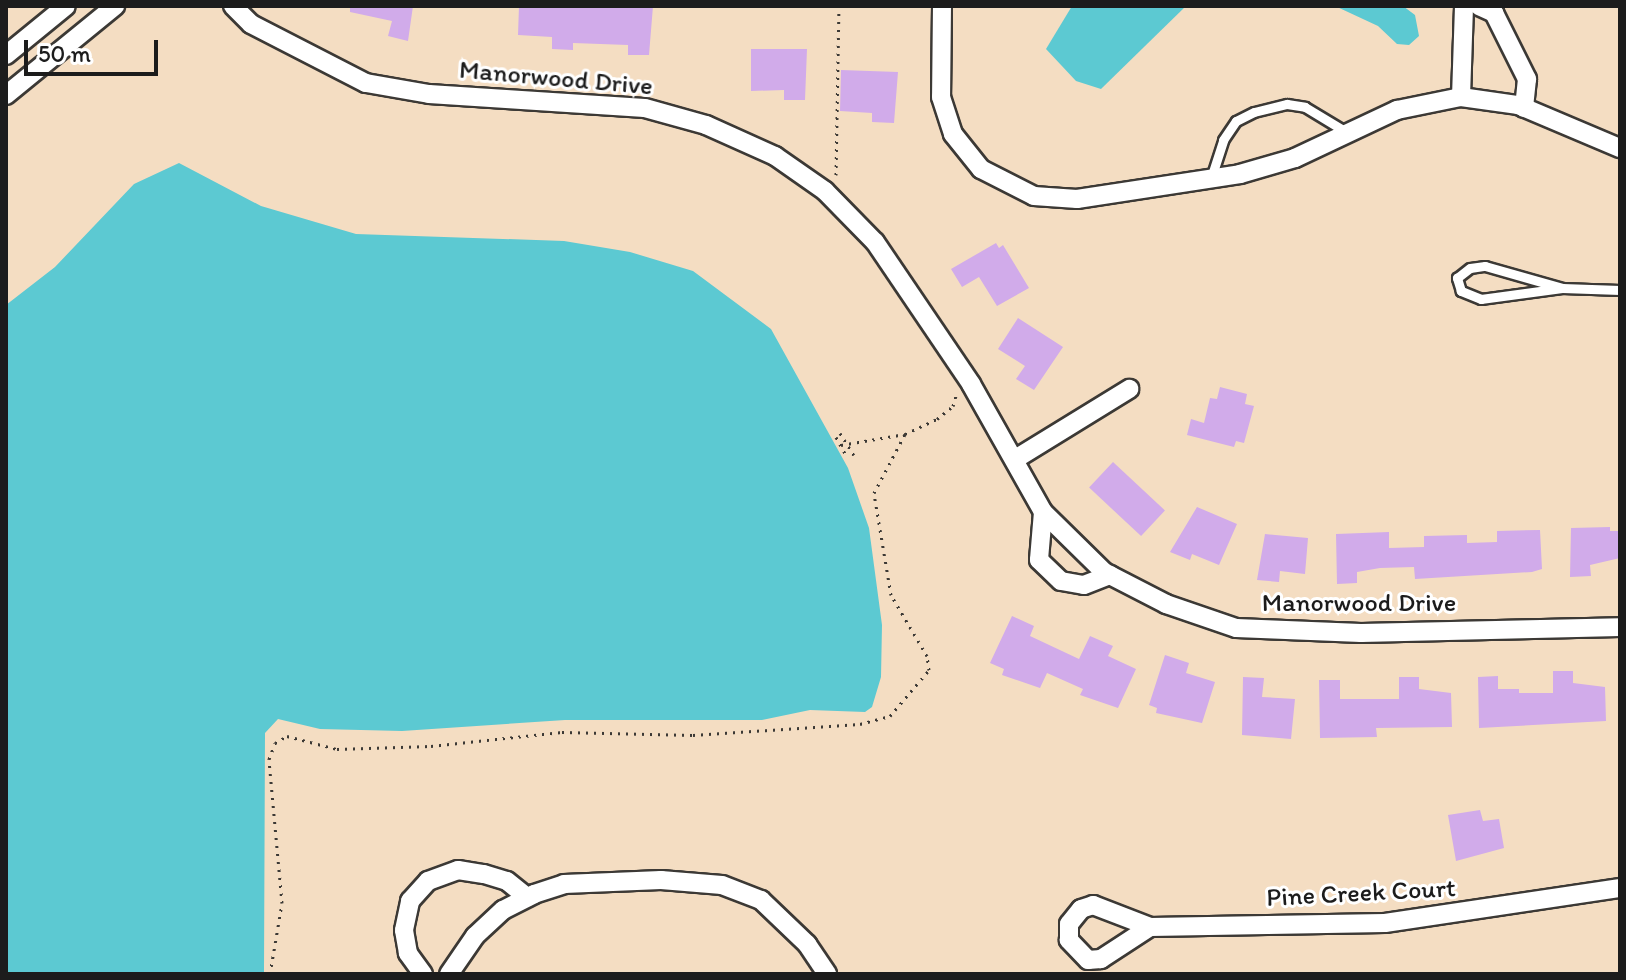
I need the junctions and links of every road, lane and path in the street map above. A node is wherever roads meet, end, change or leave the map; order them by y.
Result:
1 (66, 6) edge
2 (115, 6) edge
3 (233, 6) edge
4 (839, 6) edge
5 (942, 6) edge
6 (1464, 6) edge
7 (1479, 6) edge
8 (6, 55) edge
9 (6, 95) edge
10 (1461, 97) junction
11 (1524, 108) junction
12 (1348, 133) junction
13 (1620, 148) edge
14 (1211, 178) junction
15 (825, 191) junction
16 (1562, 288) junction
17 (1620, 290) edge
18 (971, 384) junction
19 (1129, 389) dead end
20 (905, 434) junction
21 (847, 444) junction
22 (841, 445) junction
23 (854, 455) dead end
24 (847, 457) dead end
25 (1017, 458) junction
26 (1043, 512) junction
27 (1110, 575) junction
28 (1620, 627) edge
29 (1620, 888) edge
30 (527, 897) junction
31 (1150, 927) dead end
32 (270, 974) edge
33 (423, 974) edge
34 (449, 974) edge
35 (827, 974) edge

1 - 8 street
2 - 9 street
3 - 15 street, Manorwood Drive
4 - 15 path
5 - 14 street
6 - 10 street
7 - 11 street
10 - 11 street
10 - 12 street
11 - 13 street
12 - 14 street
12 - 14 lane
15 - 18 street, Manorwood Drive
16 - 16 lane
16 - 17 lane
18 - 20 path
18 - 25 street, Manorwood Drive
19 - 25 street
20 - 21 path
20 - 32 path
21 - 22 path
21 - 22 path
21 - 23 path
22 - 24 path
25 - 26 street, Manorwood Drive
26 - 27 street, Manorwood Drive
26 - 27 street
27 - 28 street, Manorwood Drive
29 - 31 street, Pine Creek Court
30 - 33 street
30 - 34 street
30 - 35 street

